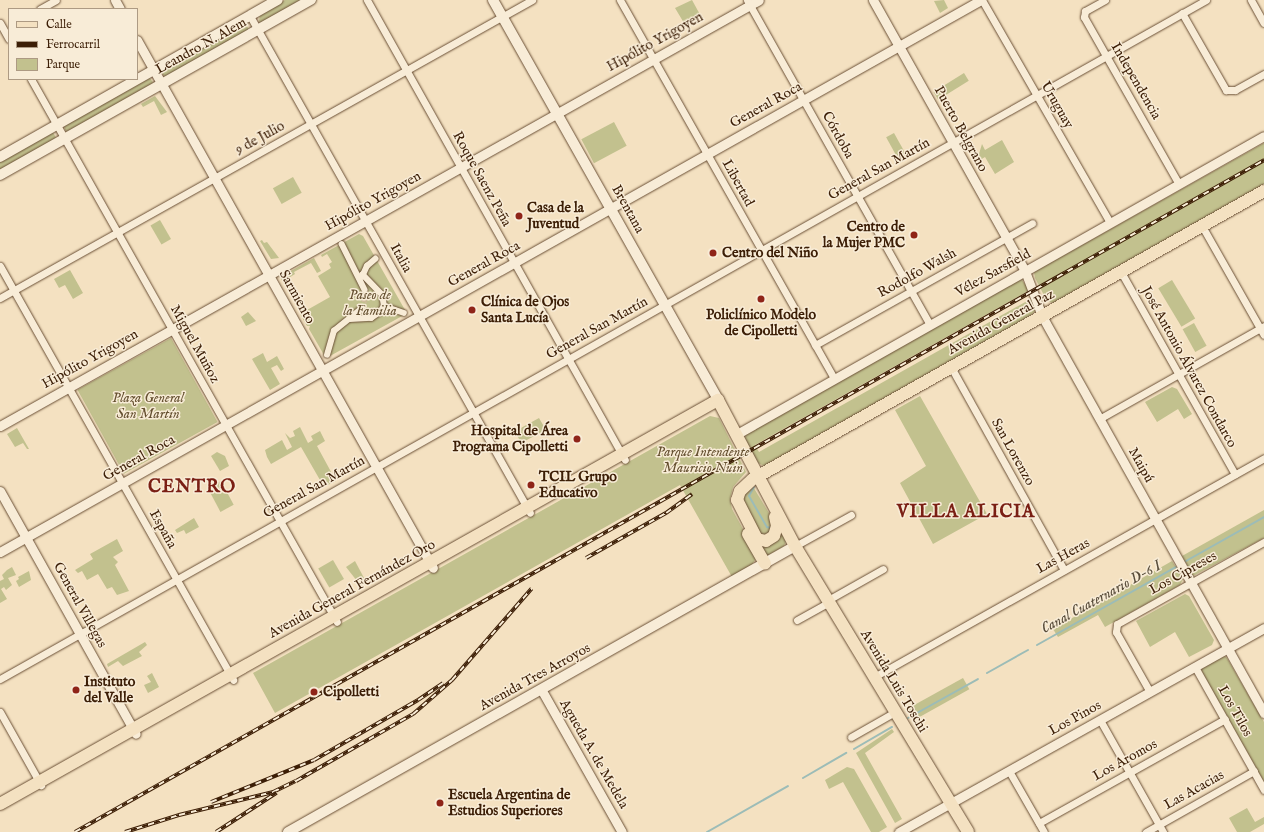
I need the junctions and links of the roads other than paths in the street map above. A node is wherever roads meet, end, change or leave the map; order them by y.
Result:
1 (56, 0) edge
2 (278, 0) edge
3 (311, 0) edge
4 (367, 0) edge
5 (493, 0) edge
6 (532, 0) edge
7 (620, 0) edge
8 (759, 0) edge
9 (873, 0) edge
10 (982, 0) edge
11 (1105, 0) edge
12 (1206, 0) edge
13 (1251, 0) edge
14 (748, 3) edge
15 (42, 8) edge
16 (1182, 13) junction
17 (250, 16) junction
18 (503, 17) junction
19 (1264, 23) edge
20 (3, 28) edge
21 (258, 30) junction
22 (8, 37) edge
23 (138, 42) edge
24 (899, 46) junction
25 (1106, 56) junction
26 (654, 59) junction
27 (154, 70) junction
28 (407, 70) junction
29 (1264, 74) edge
30 (138, 79) edge
31 (32, 80) edge
32 (136, 80) edge
33 (162, 84) junction
34 (1037, 95) junction
35 (804, 100) junction
36 (557, 114) junction
37 (311, 124) junction
38 (57, 125) junction
39 (1264, 136) edge
40 (65, 139) junction
41 (953, 143) junction
42 (707, 154) junction
43 (0, 157) edge
44 (461, 167) junction
45 (0, 175) edge
46 (214, 178) junction
47 (1180, 184) junction
48 (1264, 191) edge
49 (858, 196) junction
50 (610, 209) junction
51 (365, 221) junction
52 (1032, 223) dead end
53 (1110, 223) junction
54 (1202, 226) junction
55 (118, 232) junction
56 (1006, 238) junction
57 (342, 244) dead end
58 (762, 250) junction
59 (375, 259) dead end
60 (514, 263) junction
61 (0, 266) edge
62 (1025, 271) junction
63 (1121, 272) junction
64 (269, 275) junction
65 (362, 277) junction
66 (14, 290) junction
67 (365, 290) tunnel mouth
68 (911, 291) junction
69 (0, 298) edge
70 (664, 305) junction
71 (384, 306) junction
72 (360, 310) tunnel mouth
73 (404, 312) dead end
74 (1046, 314) junction
75 (419, 317) junction
76 (350, 319) junction
77 (930, 325) junction
78 (1262, 327) edge
79 (172, 329) junction
80 (1264, 335) edge
81 (815, 345) junction
82 (327, 355) dead end
83 (568, 359) junction
84 (951, 368) junction
85 (322, 371) junction
86 (1178, 374) junction
87 (834, 379) junction
88 (68, 388) junction
89 (718, 405) junction
90 (473, 413) junction
91 (1099, 419) junction
92 (226, 425) junction
93 (0, 426) edge
94 (736, 434) junction
95 (623, 457) junction
96 (1264, 458) edge
97 (376, 467) junction
98 (1235, 474) junction
99 (755, 478) junction
100 (122, 483) junction
101 (0, 491) edge
102 (528, 511) junction
103 (851, 515) dead end
104 (775, 517) junction
105 (1155, 519) junction
106 (280, 522) junction
107 (26, 537) junction
108 (1264, 542) edge
109 (795, 546) junction
110 (0, 552) edge
111 (764, 563) junction
112 (431, 565) junction
113 (883, 569) dead end
114 (1064, 570) junction
115 (176, 580) junction
116 (1191, 583) junction
117 (828, 601) junction
118 (335, 619) junction
119 (797, 620) dead end
120 (1264, 628) edge
121 (80, 634) junction
122 (1228, 648) junction
123 (1195, 667) junction
124 (874, 677) junction
125 (231, 678) junction
126 (0, 679) edge
127 (541, 689) junction
128 (1150, 692) junction
129 (0, 712) edge
130 (895, 712) junction
131 (1264, 713) edge
132 (1224, 719) junction
133 (1100, 720) junction
134 (135, 731) junction
135 (851, 737) dead end
136 (1009, 771) junction
137 (1254, 771) junction
138 (1129, 772) junction
139 (41, 784) junction
140 (1264, 790) edge
141 (950, 803) junction
142 (0, 804) edge
143 (0, 811) edge
144 (1039, 823) junction
145 (1159, 825) junction
146 (289, 832) edge
147 (622, 832) edge
148 (899, 832) edge
149 (968, 832) edge
150 (1044, 832) edge
151 (1146, 832) edge
152 (1163, 832) edge

1 - 15 street
2 - 17 main road, Leandro N. Alem
3 - 21 main road, Leandro N. Alem
4 - 28 street, Roque Saenz Peña
5 - 18 main road, Brentana
6 - 18 street, 9 de Julio
7 - 26 street, Libertad
8 - 14 street, Hipólito Yrigoyen
9 - 24 street, Puerto Belgrano
10 - 24 street, General Roca
10 - 34 street, Uruguay
11 - 25 street, Independencia
12 - 16 street, General San Martín
13 - 19 street
14 - 26 street, Hipólito Yrigoyen
14 - 35 street, Córdoba
16 - 25 street, General San Martín
16 - 29 street
17 - 21 street, Italia
17 - 27 main road, Leandro N. Alem
18 - 28 street, 9 de Julio
18 - 36 main road, Brentana
20 - 22 street
21 - 33 main road, Leandro N. Alem
21 - 37 street, Italia
23 - 27 street, Sarmiento
24 - 35 street, General Roca
24 - 41 street, Puerto Belgrano
25 - 34 street, General San Martín
25 - 47 street, Independencia
26 - 36 street, Hipólito Yrigoyen
26 - 42 street, Libertad
27 - 30 main road, Leandro N. Alem
27 - 33 street, Sarmiento
28 - 37 street, 9 de Julio
28 - 44 street, Roque Saenz Peña
31 - 38 street, Miguel Muñoz
32 - 38 main road, Leandro N. Alem
33 - 40 main road, Leandro N. Alem
33 - 46 street, Sarmiento
34 - 41 street, General San Martín
34 - 53 street, Uruguay
35 - 42 street, General Roca
35 - 49 street, Córdoba
36 - 44 street, Hipólito Yrigoyen
36 - 50 main road, Brentana
37 - 46 street, 9 de Julio
37 - 51 street, Italia
38 - 40 street, Miguel Muñoz
38 - 43 main road, Leandro N. Alem
39 - 47 street, Vélez Sarsfield
40 - 45 main road, Leandro N. Alem
40 - 55 street, Miguel Muñoz
41 - 49 street, General San Martín
41 - 56 street, Puerto Belgrano
42 - 50 street, General Roca
42 - 58 street, Libertad
44 - 51 street, Hipólito Yrigoyen
44 - 60 street, Roque Saenz Peña
46 - 55 street, 9 de Julio
46 - 64 street, Sarmiento
47 - 53 street, Vélez Sarsfield
48 - 54 main road, Avenida General Paz
49 - 58 street, General San Martín
49 - 68 street, Córdoba
50 - 60 street, General Roca
50 - 70 main road, Brentana
51 - 64 street, Hipólito Yrigoyen
51 - 75 street, Italia
52 - 56 street, Rodolfo Walsh
53 - 62 street, Vélez Sarsfield
54 - 63 main road, Avenida General Paz
54 - 78 street
55 - 66 street, 9 de Julio
55 - 79 street, Miguel Muñoz
56 - 62 street, Puerto Belgrano
56 - 68 street, Rodolfo Walsh
57 - 65 street
58 - 70 street, General San Martín
58 - 81 street, Libertad
59 - 65 street
60 - 75 street, General Roca
60 - 83 street, Roque Saenz Peña
61 - 66 street, España
62 - 74 street, Maipú
62 - 77 street, Vélez Sarsfield
63 - 74 main road, Avenida General Paz
63 - 86 street, José Antonio Álvarez Condarco
64 - 79 street, Hipólito Yrigoyen
64 - 85 street, Sarmiento
65 - 67 street
65 - 71 street
66 - 69 street, 9 de Julio
66 - 88 street, España
68 - 77 street, Córdoba
68 - 81 street, Rodolfo Walsh
70 - 83 street, General San Martín
70 - 89 main road, Brentana
71 - 73 street
71 - 76 street
72 - 76 street
74 - 84 main road, Avenida General Paz
74 - 91 street, Maipú
75 - 85 street, General Roca
75 - 90 street, Italia
76 - 82 street
77 - 87 street, Vélez Sarsfield
78 - 80 street
78 - 86 street
79 - 88 street, Hipólito Yrigoyen
79 - 92 street, Miguel Muñoz
81 - 87 street, Libertad
83 - 90 street, General San Martín
83 - 95 street, Roque Saenz Peña
84 - 99 main road, Avenida General Paz
84 - 114 street, San Lorenzo
85 - 92 street, General Roca
85 - 97 street, Sarmiento
86 - 91 street
86 - 98 street, José Antonio Álvarez Condarco
87 - 94 street, Vélez Sarsfield
88 - 93 street, Hipólito Yrigoyen
88 - 100 street, España
89 - 94 main road, Brentana
89 - 95 main road, Avenida General Fernández Oro
89 - 95 main road, Avenida General Fernández Oro
89 - 99 main road, Avenida Luis Toschi
90 - 97 street, General San Martín
90 - 102 street, Italia
91 - 105 street, Maipú
92 - 100 street, General Roca
92 - 106 street, Miguel Muñoz
94 - 99 main road, Avenida Luis Toschi
95 - 102 main road, Avenida General Fernández Oro
96 - 98 street, Las Heras
97 - 106 street, General San Martín
97 - 112 street, Sarmiento
98 - 105 street, Las Heras
99 - 104 main road, Avenida Luis Toschi
99 - 104 main road
99 - 109 main road, Avenida Luis Toschi
99 - 111 main road, Avenida General Paz
100 - 107 street, General Roca
100 - 115 street, España
101 - 107 street, General Villegas
102 - 112 main road, Avenida General Fernández Oro
103 - 109 street
104 - 109 main road, Avenida Luis Toschi
105 - 114 street, Las Heras
105 - 116 street, Maipú
106 - 115 street, General San Martín
106 - 118 street, Miguel Muñoz
107 - 110 street, General Roca
107 - 121 street, General Villegas
108 - 116 street, Los Cipreses
109 - 111 main road, Avenida Tres Arroyos
109 - 117 main road, Avenida Luis Toschi
111 - 127 main road, Avenida Tres Arroyos
112 - 118 main road, Avenida General Fernández Oro
113 - 117 street
114 - 124 street, Las Heras
115 - 121 street, General San Martín
115 - 125 street, España
116 - 122 street, Maipú
116 - 128 street, Los Cipreses
117 - 119 street
117 - 124 main road, Avenida Luis Toschi
118 - 125 main road, Avenida General Fernández Oro
120 - 122 street, Los Pinos
121 - 126 street, General San Martín
121 - 134 street, General Villegas
122 - 123 street, Los Pinos
122 - 131 street, Maipú
123 - 128 street, Los Pinos
123 - 132 street, Los Tilos
124 - 130 main road, Avenida Luis Toschi
125 - 134 main road, Avenida General Fernández Oro
127 - 146 main road, Avenida Tres Arroyos
127 - 147 street, Agueda A. de Medela
128 - 133 street, Los Pinos
129 - 139 street
130 - 135 street
130 - 141 main road, Avenida Luis Toschi
132 - 137 street, Los Tilos
132 - 138 street, Los Aromos
133 - 136 street, Los Pinos
133 - 138 street
134 - 139 main road, Avenida General Fernández Oro
136 - 141 street, Los Pinos
136 - 144 street
137 - 140 street, Los Tilos
137 - 145 street, Las Acacias
138 - 144 street, Los Aromos
138 - 145 street
139 - 142 main road, Avenida General Fernández Oro
139 - 143 main road, Avenida General Fernández Oro
141 - 148 street, Los Pinos
141 - 149 main road, Avenida Luis Toschi
144 - 150 street
145 - 151 street, Las Acacias
145 - 152 street

